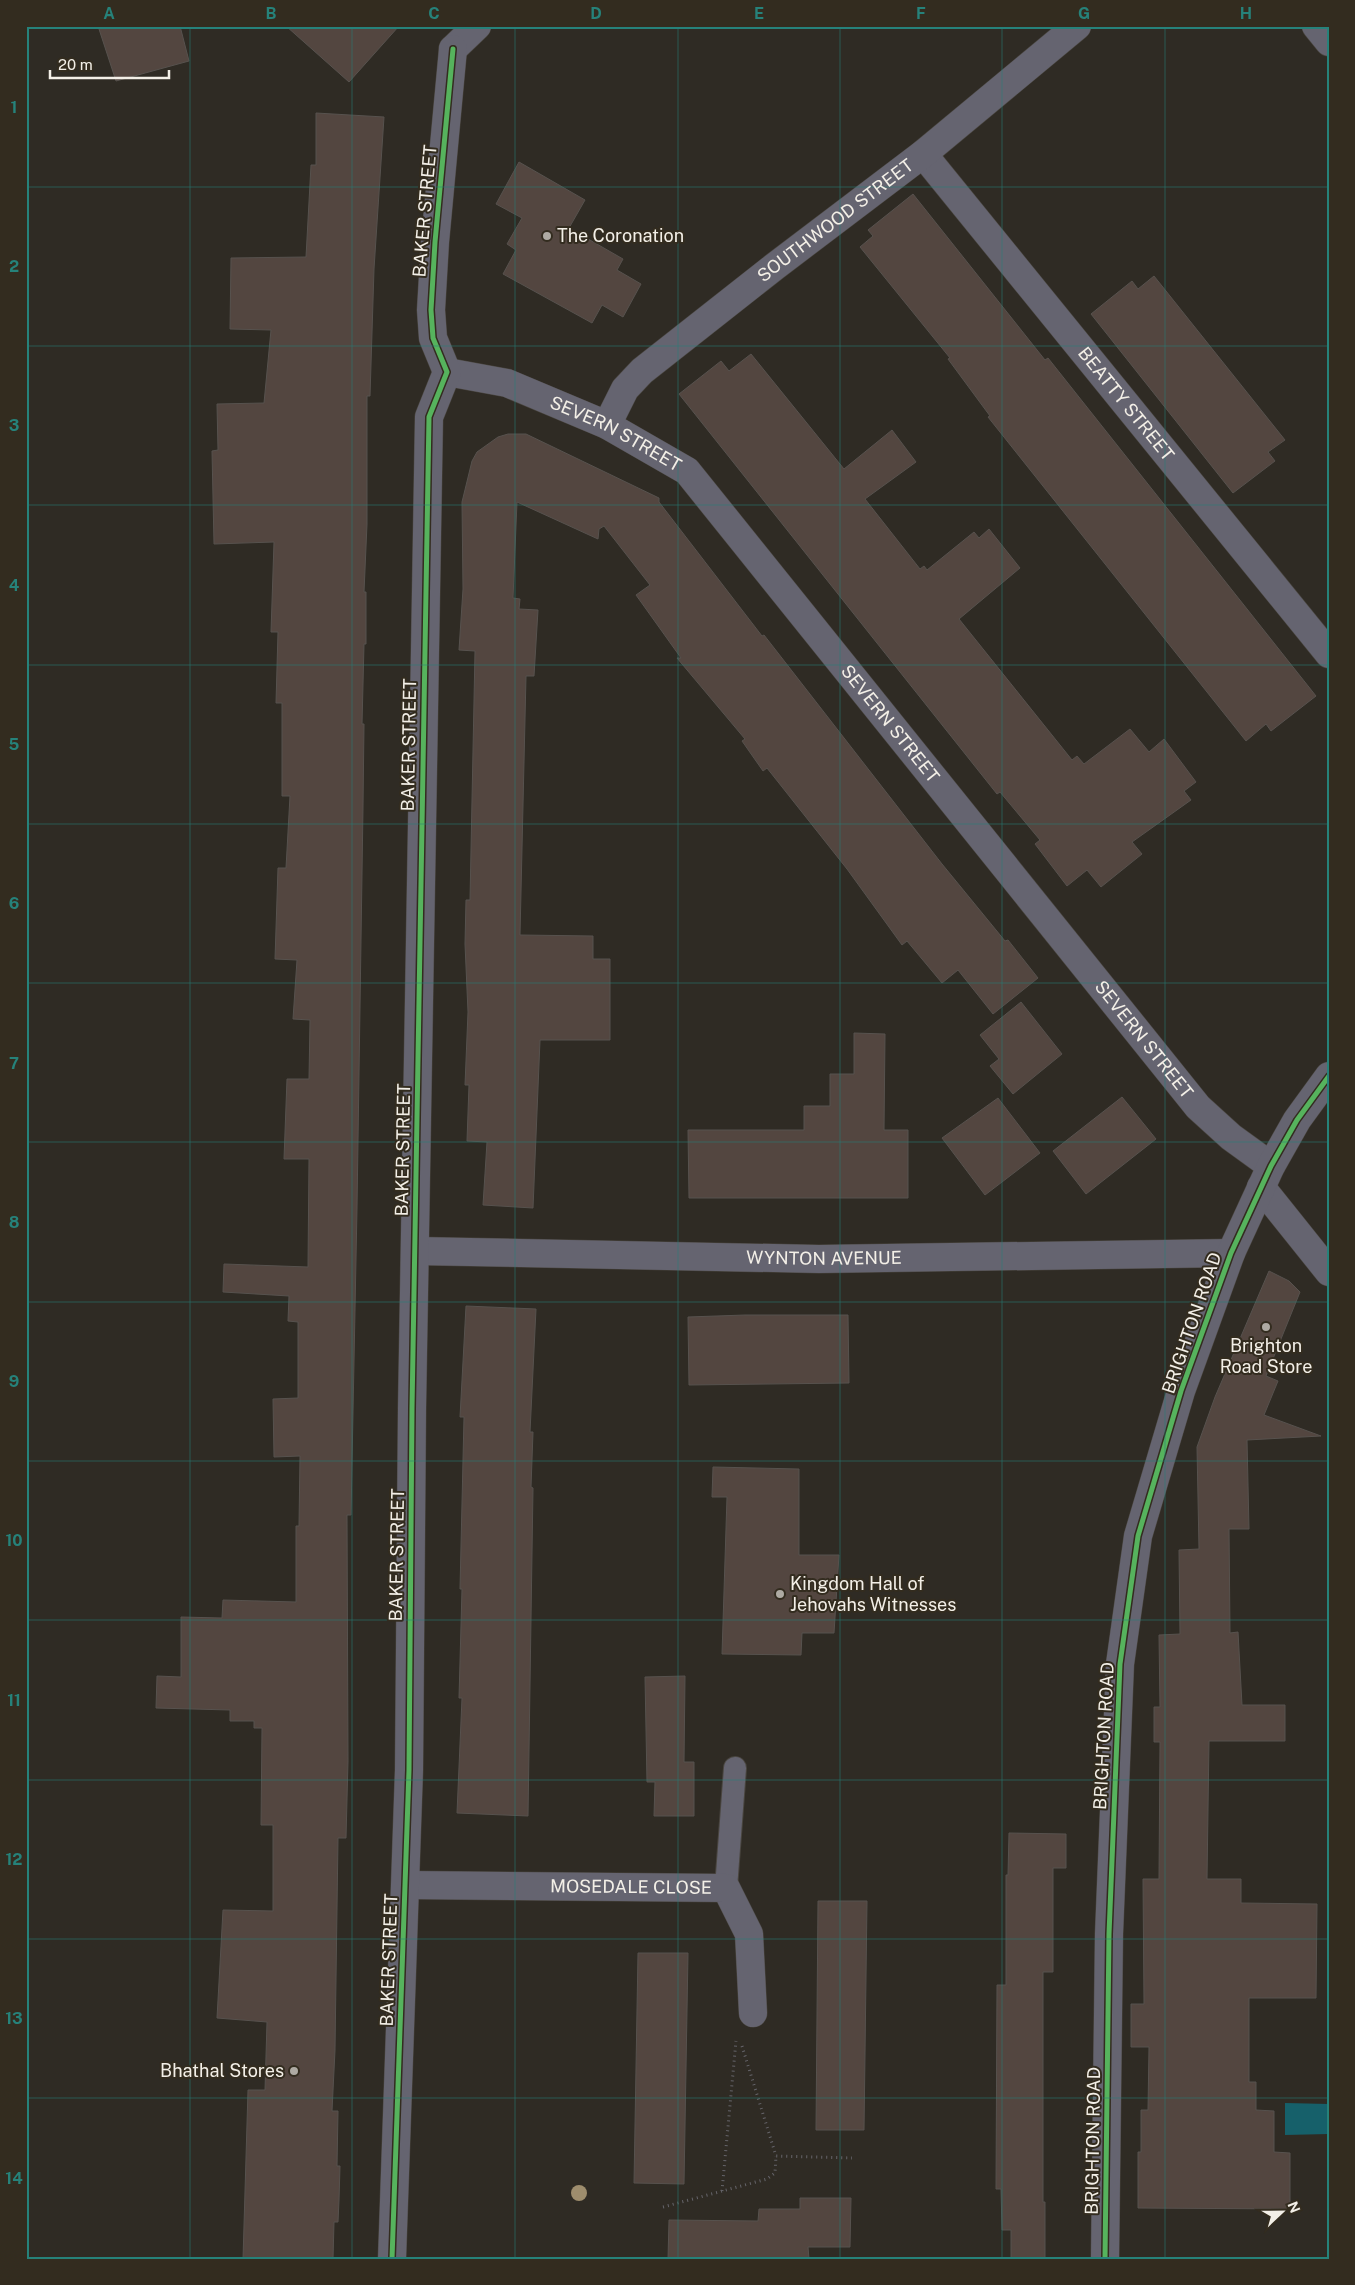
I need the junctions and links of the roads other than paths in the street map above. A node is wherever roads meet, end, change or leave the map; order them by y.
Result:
1 (478, 26) edge
2 (1077, 26) edge
3 (1316, 26) edge
4 (448, 38) edge
5 (1329, 42) edge
6 (923, 154) junction
7 (447, 372) junction
8 (607, 425) junction
9 (1329, 654) edge
10 (1329, 1076) edge
11 (1266, 1176) junction
12 (416, 1251) junction
13 (1230, 1253) junction
14 (1329, 1272) edge
15 (735, 1768) dead end
16 (406, 1885) junction
17 (726, 1888) junction
18 (753, 2013) dead end
19 (392, 2259) edge
20 (1105, 2259) edge

1 - 4 street
2 - 6 street, SOUTHWOOD STREET
3 - 5 street
4 - 7 street, BAKER STREET
6 - 8 street, SOUTHWOOD STREET
6 - 9 street, BEATTY STREET
7 - 8 street, SEVERN STREET
7 - 12 street, BAKER STREET
8 - 11 street, SEVERN STREET
10 - 11 street, BRIGHTON ROAD
11 - 13 street, BRIGHTON ROAD
11 - 14 street, SEVERN STREET
12 - 13 street, WYNTON AVENUE
12 - 16 street, BAKER STREET
13 - 20 street, BRIGHTON ROAD
15 - 17 lane
16 - 17 street, MOSEDALE CLOSE
16 - 19 street, BAKER STREET
17 - 18 street, MOSEDALE CLOSE

